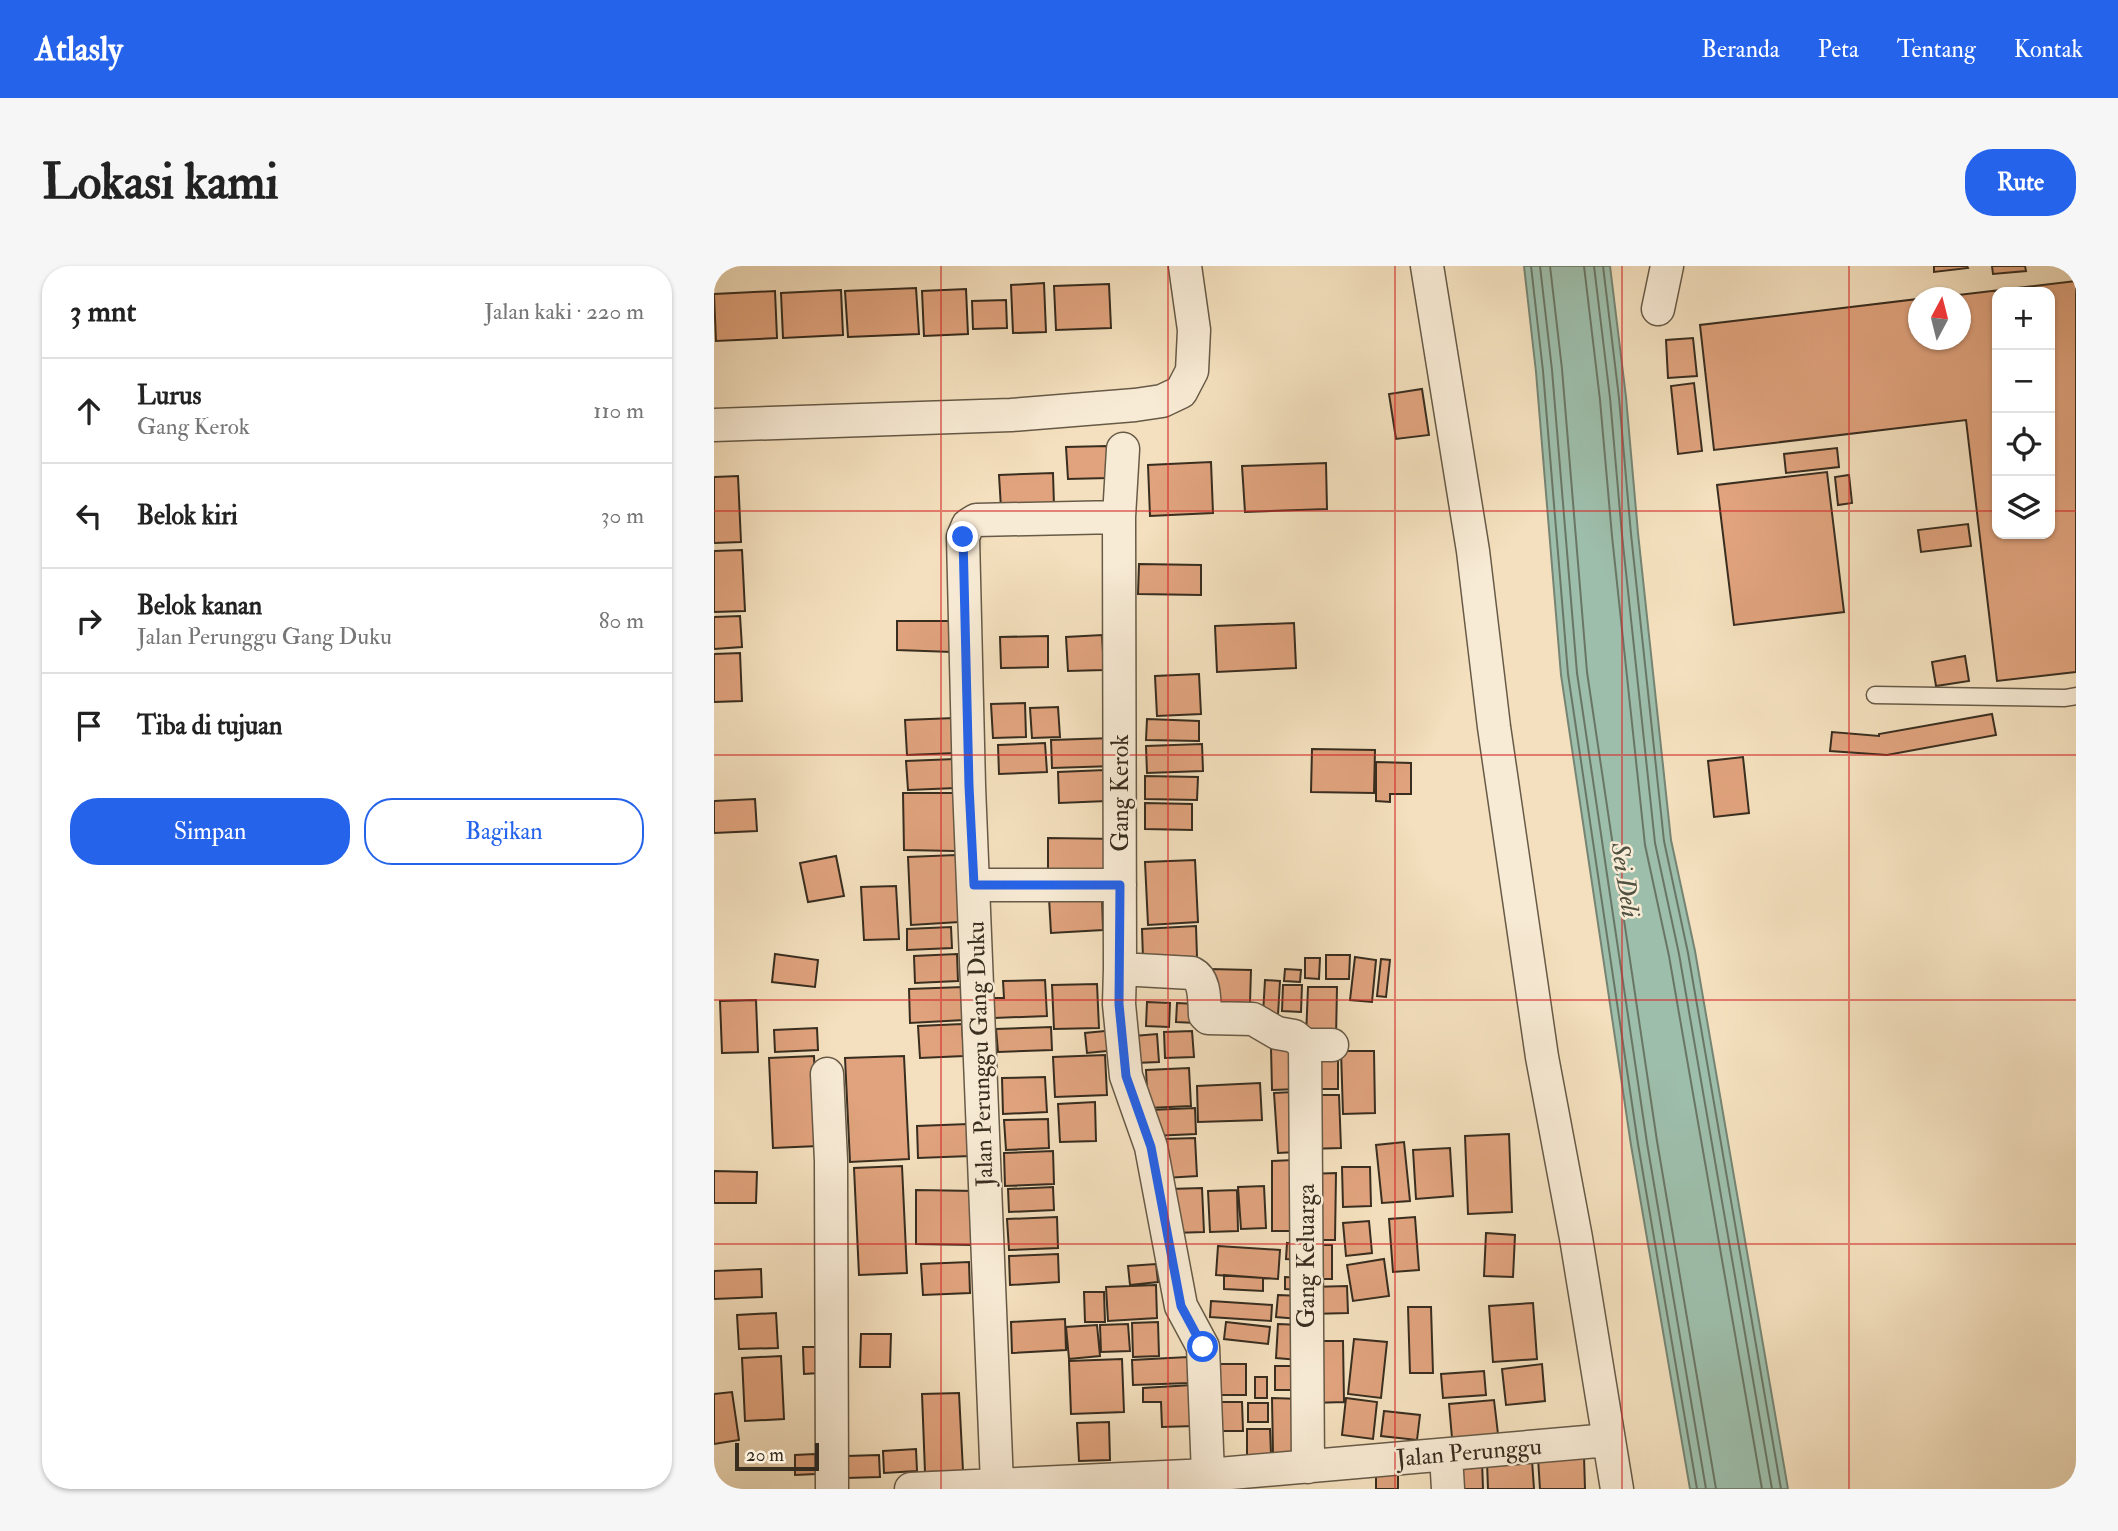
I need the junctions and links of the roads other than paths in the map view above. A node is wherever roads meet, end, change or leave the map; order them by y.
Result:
1 (1185, 266) edge
2 (1427, 266) edge
3 (1667, 266) edge
4 (1658, 309) dead end
5 (714, 425) edge
6 (1123, 449) dead end
7 (1119, 517) junction
8 (1875, 695) dead end
9 (2076, 696) edge
10 (974, 885) junction
11 (1120, 885) junction
12 (1120, 969) junction
13 (827, 1074) dead end
14 (1609, 1440) junction
15 (1446, 1455) junction
16 (1308, 1467) junction
17 (1208, 1475) junction
18 (1271, 1479) edge
19 (997, 1484) junction
20 (1097, 1485) edge
21 (832, 1489) edge
22 (911, 1489) edge
23 (1448, 1489) edge
24 (1617, 1489) edge

1 - 5 street
2 - 14 street
3 - 4 street
6 - 7 street, Gang Kerok
7 - 10 street, Jalan Perunggu Gang Duku
7 - 11 street, Gang Kerok
8 - 9 lane
10 - 11 street
10 - 19 street, Jalan Perunggu Gang Duku
11 - 12 street, Gang Kerok
12 - 16 street, Gang Keluarga
12 - 17 street, Gang Kerok
13 - 21 street
14 - 15 street, Jalan Perunggu
14 - 24 street
15 - 16 street, Jalan Perunggu
15 - 23 street
16 - 18 street, Jalan Perunggu
17 - 18 street, Jalan Perunggu
17 - 20 street, Jalan Perunggu
19 - 20 street, Jalan Perunggu
19 - 22 street, Jalan Perunggu

